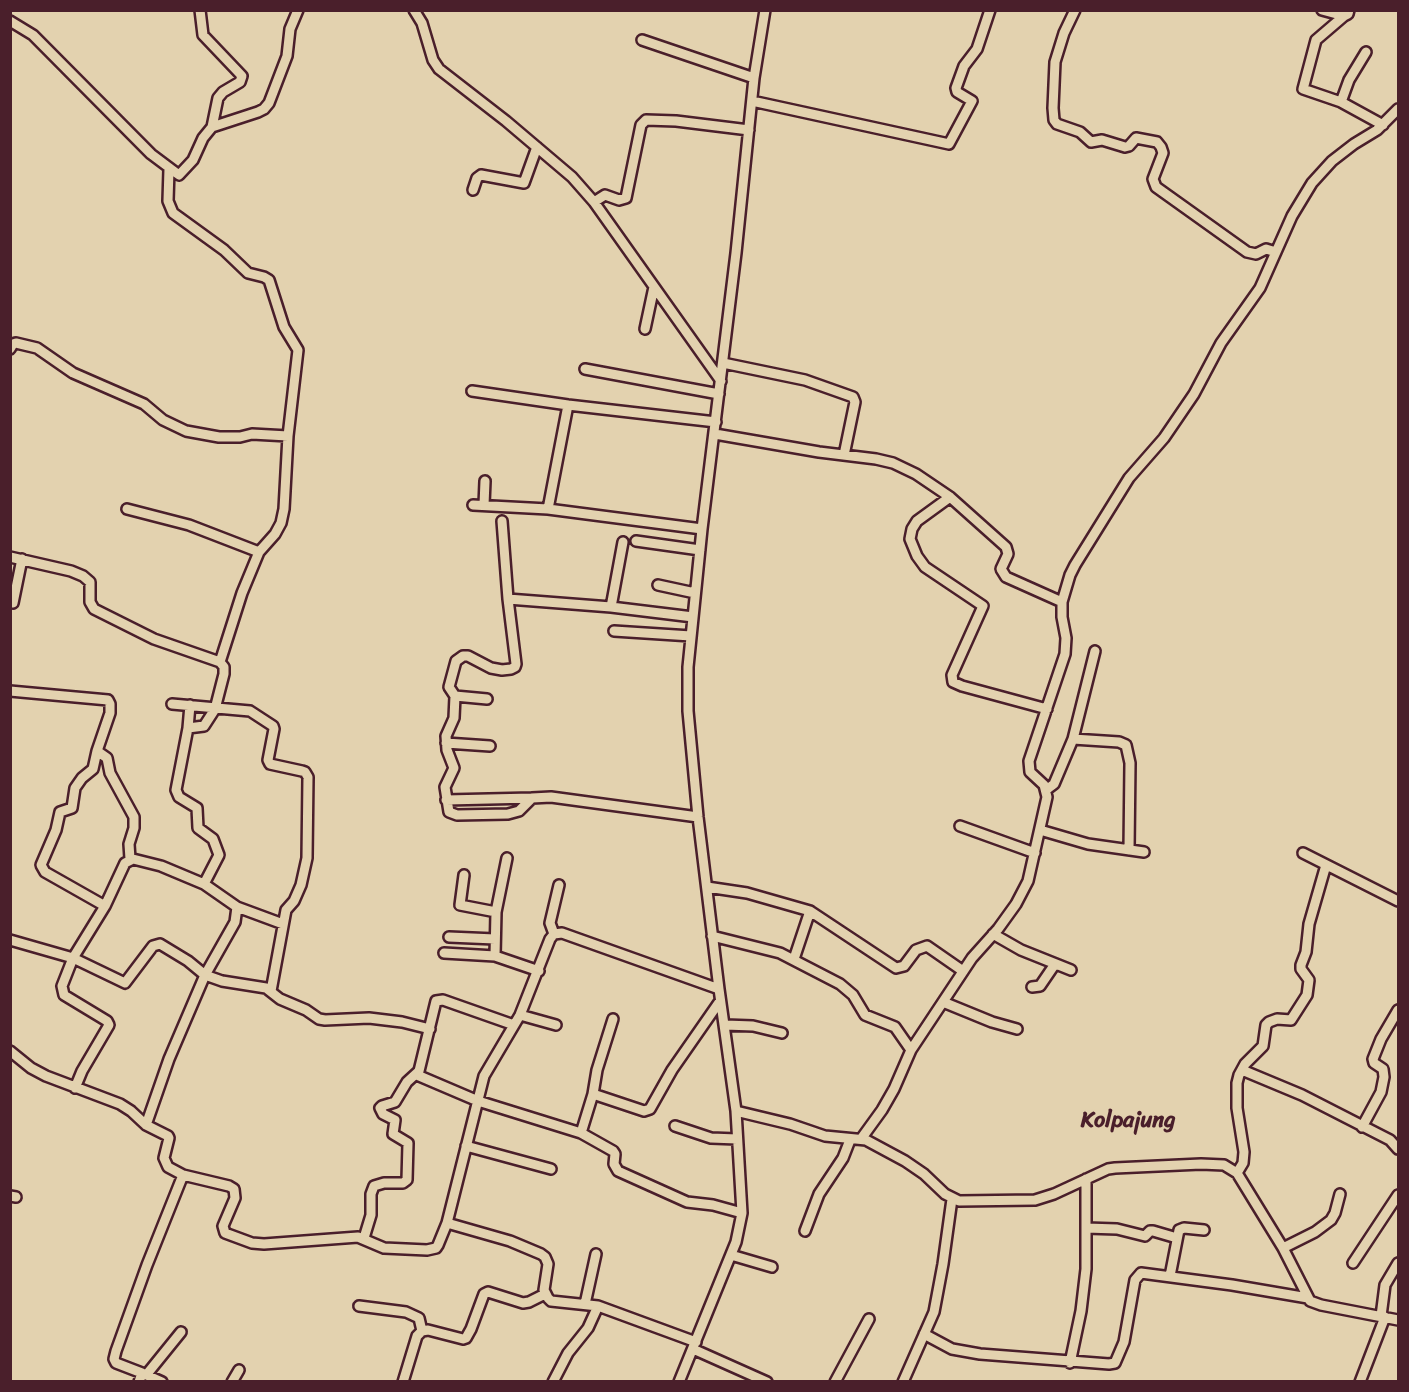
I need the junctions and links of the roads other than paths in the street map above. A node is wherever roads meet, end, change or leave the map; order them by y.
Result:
1 (200, 10) edge
2 (298, 10) edge
3 (414, 10) edge
4 (765, 10) edge
5 (990, 10) edge
6 (1076, 10) edge
7 (1322, 10) edge
8 (1342, 13) edge
9 (10, 21) edge
10 (642, 40) dead end
11 (1366, 52) dead end
12 (754, 78) junction
13 (752, 100) junction
14 (1341, 102) junction
15 (1398, 109) edge
16 (1383, 125) junction
17 (212, 128) junction
18 (748, 130) junction
19 (537, 147) junction
20 (169, 169) junction
21 (473, 190) dead end
22 (594, 202) junction
23 (1276, 252) junction
24 (654, 287) junction
25 (645, 329) dead end
26 (11, 344) edge
27 (723, 363) junction
28 (585, 369) dead end
29 (720, 381) junction
30 (472, 391) dead end
31 (719, 394) junction
32 (568, 405) junction
33 (716, 422) junction
34 (720, 434) junction
35 (288, 436) junction
36 (844, 455) junction
37 (485, 482) dead end
38 (950, 496) junction
39 (473, 505) dead end
40 (484, 505) junction
41 (127, 509) dead end
42 (548, 509) junction
43 (502, 520) dead end
44 (702, 529) junction
45 (636, 541) dead end
46 (623, 542) dead end
47 (700, 550) junction
48 (259, 552) junction
49 (10, 556) edge
50 (22, 559) junction
51 (658, 585) dead end
52 (695, 593) junction
53 (508, 599) junction
54 (1062, 602) junction
55 (13, 603) dead end
56 (611, 607) junction
57 (693, 617) junction
58 (614, 631) dead end
59 (691, 636) junction
60 (1095, 651) dead end
61 (220, 662) junction
62 (10, 691) edge
63 (455, 696) junction
64 (488, 699) dead end
65 (172, 704) dead end
66 (190, 705) junction
67 (215, 708) junction
68 (1047, 709) junction
69 (188, 728) junction
70 (1073, 739) junction
71 (446, 743) junction
72 (490, 746) dead end
73 (97, 751) junction
74 (1046, 790) junction
75 (532, 798) junction
76 (446, 800) junction
77 (698, 817) junction
78 (960, 826) dead end
79 (1040, 831) junction
80 (1129, 850) junction
81 (1144, 852) dead end
82 (1035, 853) junction
83 (1303, 854) dead end
84 (507, 858) dead end
85 (130, 859) junction
86 (1326, 865) junction
87 (464, 874) dead end
88 (204, 884) junction
89 (559, 885) dead end
90 (707, 887) junction
91 (1398, 901) edge
92 (105, 906) junction
93 (237, 907) junction
94 (810, 911) junction
95 (496, 912) junction
96 (283, 924) junction
97 (554, 934) junction
98 (993, 934) junction
99 (712, 936) junction
100 (448, 937) dead end
101 (495, 939) junction
102 (10, 940) edge
103 (444, 953) dead end
104 (495, 956) junction
105 (73, 958) junction
106 (794, 958) junction
107 (1055, 964) junction
108 (1071, 970) dead end
109 (539, 971) junction
110 (963, 971) junction
111 (205, 975) junction
112 (1032, 987) dead end
113 (718, 989) junction
114 (271, 991) junction
115 (720, 1001) junction
116 (943, 1002) junction
117 (1398, 1010) edge
118 (519, 1015) junction
119 (613, 1019) dead end
120 (514, 1025) junction
121 (725, 1025) junction
122 (556, 1026) dead end
123 (430, 1029) junction
124 (1017, 1029) dead end
125 (782, 1034) dead end
126 (911, 1050) junction
127 (10, 1051) edge
128 (1242, 1070) junction
129 (417, 1075) junction
130 (75, 1088) junction
131 (593, 1094) junction
132 (478, 1101) junction
133 (736, 1112) junction
134 (146, 1125) junction
135 (675, 1125) dead end
136 (1362, 1127) junction
137 (581, 1133) junction
138 (737, 1139) junction
139 (861, 1139) junction
140 (850, 1140) junction
141 (466, 1146) junction
142 (1398, 1149) edge
143 (550, 1169) dead end
144 (1237, 1173) junction
145 (183, 1175) junction
146 (1086, 1179) junction
147 (1340, 1194) dead end
148 (1398, 1196) edge
149 (952, 1199) junction
150 (742, 1213) junction
151 (447, 1223) junction
152 (1086, 1228) junction
153 (1204, 1230) dead end
154 (805, 1231) dead end
155 (364, 1238) junction
156 (1177, 1238) junction
157 (1283, 1248) junction
158 (596, 1254) dead end
159 (731, 1254) junction
160 (1353, 1263) dead end
161 (1398, 1263) edge
162 (772, 1267) dead end
163 (1170, 1276) junction
164 (545, 1294) junction
165 (1308, 1299) junction
166 (591, 1305) junction
167 (359, 1306) dead end
168 (1383, 1317) junction
169 (869, 1319) dead end
170 (1398, 1320) edge
171 (422, 1331) junction
172 (181, 1332) dead end
173 (924, 1334) junction
174 (694, 1345) junction
175 (1070, 1363) junction
176 (239, 1370) dead end
177 (143, 1376) edge
178 (761, 1380) edge
179 (162, 1382) edge
180 (232, 1382) edge
181 (403, 1382) edge
182 (553, 1382) edge
183 (680, 1382) edge
184 (835, 1382) edge
185 (903, 1382) edge
186 (1360, 1382) edge

1 - 17 street
2 - 17 street
3 - 19 street
4 - 12 street
5 - 13 street
6 - 23 street
7 - 8 street
8 - 14 street
9 - 20 street
10 - 12 street
11 - 14 street
12 - 13 street
13 - 18 street
14 - 16 street
15 - 16 street
16 - 23 street
17 - 20 street
18 - 22 street
18 - 27 street
19 - 21 street
19 - 22 street
20 - 35 street
22 - 24 street
23 - 54 street
24 - 25 street
24 - 29 street
26 - 35 street
27 - 29 street
27 - 36 street
28 - 31 street
29 - 31 street
30 - 32 street
31 - 33 street
32 - 33 street
32 - 42 street
33 - 34 street
34 - 36 street
34 - 44 street
35 - 48 street
36 - 38 street
37 - 40 street
38 - 54 street
38 - 68 street
39 - 40 street
40 - 42 street
41 - 48 street
42 - 44 street
43 - 53 street
44 - 47 street
45 - 47 street
46 - 56 street
47 - 52 street
48 - 61 street
49 - 50 street
50 - 55 street
50 - 61 street
51 - 52 street
52 - 57 street
53 - 56 street
53 - 63 street
54 - 68 street
56 - 57 street
57 - 59 street
58 - 59 street
59 - 77 street
60 - 70 street
61 - 67 street
62 - 73 street
63 - 64 street
63 - 71 street
65 - 66 street
66 - 67 street
66 - 69 street
67 - 69 street
67 - 96 street
68 - 74 street
69 - 88 street
70 - 74 street
70 - 80 street
71 - 72 street
71 - 76 street
73 - 85 street
73 - 92 street
74 - 79 street
75 - 76 street
75 - 76 street
75 - 77 street
77 - 90 street
78 - 82 street
79 - 80 street
79 - 82 street
80 - 81 street
82 - 98 street
83 - 86 street
84 - 95 street
85 - 88 street
85 - 92 street
86 - 91 street
86 - 128 street
87 - 95 street
88 - 93 street
89 - 97 street
90 - 94 street
90 - 99 street
92 - 105 street
93 - 96 street
93 - 111 street
94 - 106 street
94 - 110 street
95 - 101 street
96 - 114 street
97 - 109 street
97 - 113 street
98 - 107 street
98 - 110 street
99 - 106 street
99 - 113 street
100 - 101 street
101 - 104 street
102 - 105 street
103 - 104 street
104 - 109 street
105 - 111 street
105 - 130 street
106 - 126 street
107 - 108 street
107 - 112 street
109 - 118 street
110 - 116 street
111 - 114 street
111 - 134 street
113 - 115 street
114 - 123 street
115 - 121 street
115 - 131 street
116 - 124 street
116 - 126 street
117 - 136 street
118 - 120 street
118 - 122 street
119 - 131 street
120 - 123 street
120 - 132 street
121 - 125 street
121 - 133 street
123 - 129 street
126 - 139 street
127 - 130 street
128 - 136 street
128 - 144 street
129 - 132 street
129 - 155 street
130 - 134 street
131 - 137 street
132 - 137 street
132 - 141 street
133 - 138 street
133 - 140 street
134 - 145 street
135 - 138 street
136 - 142 street
137 - 150 street
138 - 150 street
139 - 140 street
139 - 149 street
140 - 154 street
141 - 143 street
141 - 151 street
144 - 146 street
144 - 157 street
145 - 155 street
145 - 177 street
146 - 149 street
146 - 152 street
147 - 157 street
148 - 160 street
149 - 173 street
150 - 159 street
151 - 155 street
151 - 164 street
152 - 156 street
152 - 175 street
153 - 156 street
156 - 163 street
157 - 165 street
158 - 166 street
159 - 162 street
159 - 174 street
161 - 168 street
163 - 165 street
163 - 175 street
164 - 166 street
164 - 171 street
165 - 168 street
166 - 174 street
166 - 182 street
167 - 171 street
168 - 170 street
168 - 186 street
169 - 184 street
171 - 181 street
172 - 177 street
173 - 175 street
173 - 185 street
174 - 178 street
174 - 183 street
176 - 180 street
177 - 179 street

